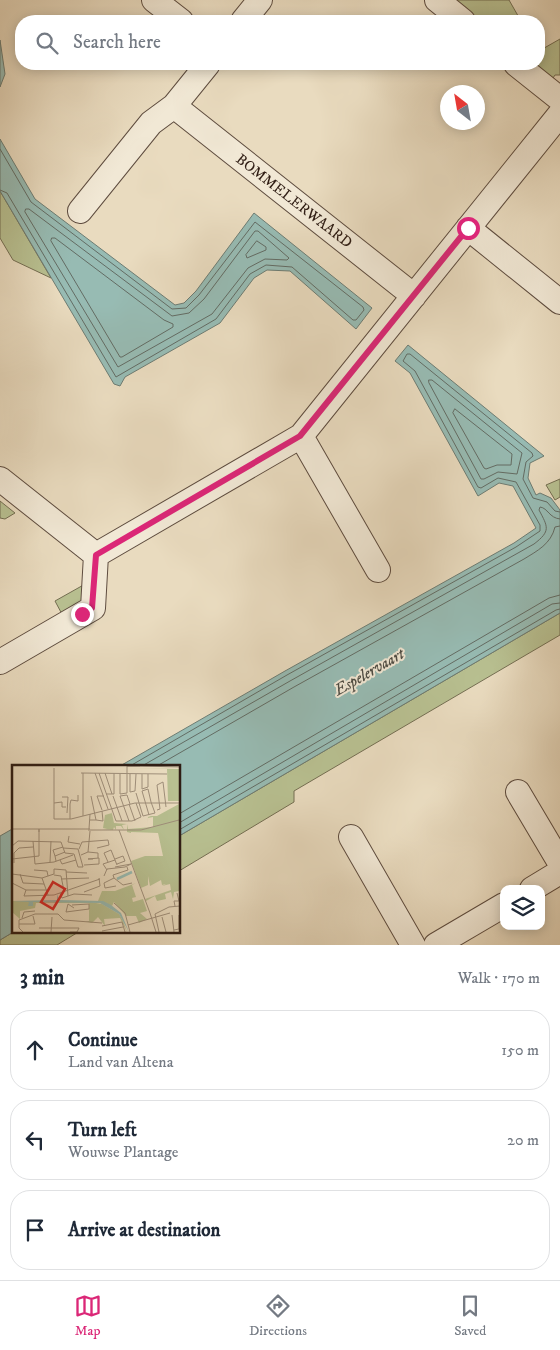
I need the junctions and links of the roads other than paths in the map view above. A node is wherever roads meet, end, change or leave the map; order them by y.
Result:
1 (154, 0) edge
2 (260, 0) edge
3 (437, 0) edge
4 (173, 15) edge
5 (248, 15) edge
6 (456, 15) edge
7 (203, 70) edge
8 (524, 70) edge
9 (560, 99) edge
10 (174, 106) junction
11 (560, 114) edge
12 (80, 211) dead end
13 (468, 228) junction
14 (414, 296) junction
15 (560, 302) edge
16 (300, 436) junction
17 (0, 480) edge
18 (96, 555) junction
19 (378, 570) dead end
20 (0, 662) edge
21 (518, 792) dead end
22 (351, 837) dead end
23 (560, 863) edge
24 (560, 872) edge
25 (539, 885) edge
26 (500, 907) edge
27 (413, 945) edge
28 (436, 945) edge

1 - 4 street
2 - 5 street
3 - 6 street
7 - 10 street
8 - 9 street
10 - 12 street
10 - 14 street, BOMMELERWAARD
11 - 13 street
13 - 14 street
13 - 15 street
14 - 16 street
16 - 18 street
16 - 19 street
17 - 18 street
18 - 20 street
21 - 23 street
22 - 27 street
24 - 25 street
26 - 28 street

